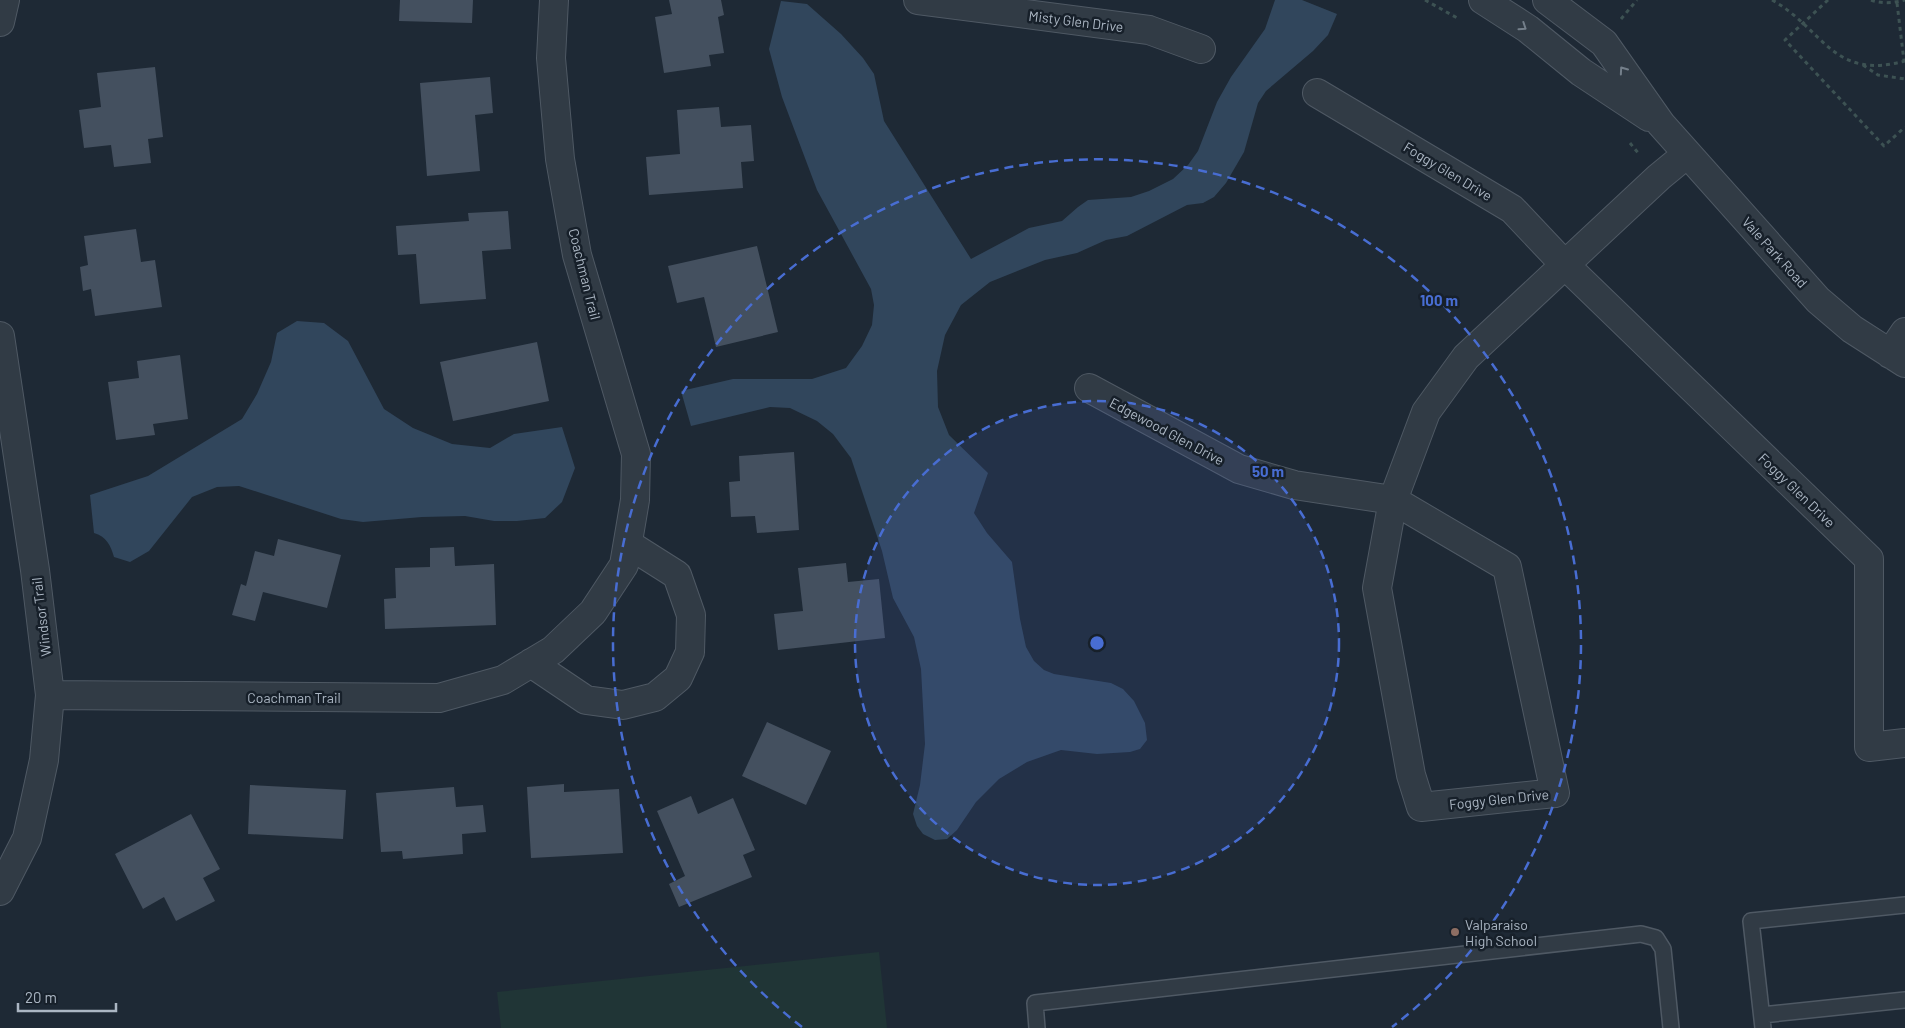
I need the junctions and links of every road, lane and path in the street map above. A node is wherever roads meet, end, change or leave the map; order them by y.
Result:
1 (5, 0) edge
2 (554, 0) edge
3 (918, 0) edge
4 (1482, 0) edge
5 (1547, 0) edge
6 (1637, 0) edge
7 (1772, 0) edge
8 (1828, 0) edge
9 (1872, 0) edge
10 (1905, 0) edge
11 (1897, 2) junction
12 (1620, 21) dead end
13 (0, 22) edge
14 (1802, 23) junction
15 (1201, 49) dead end
16 (1904, 61) edge
17 (1863, 65) junction
18 (1905, 79) edge
19 (1318, 93) dead end
20 (1661, 124) junction
21 (1905, 126) edge
22 (1687, 154) junction
23 (1565, 265) junction
24 (0, 336) edge
25 (1900, 350) edge
26 (1089, 388) dead end
27 (1393, 500) junction
28 (628, 544) junction
29 (531, 663) junction
30 (50, 695) junction
31 (1905, 743) edge
32 (0, 891) edge
33 (1905, 904) edge
34 (1905, 1000) edge
35 (1763, 1021) edge
36 (1037, 1028) edge
37 (1671, 1028) edge

1 - 13 street
2 - 28 street, Coachman Trail
3 - 15 street, Misty Glen Drive
4 -> 20 street, Vale Park Road
20 -> 5 street, Vale Park Road
6 - 12 path
7 - 14 path
8 - 14 path
9 - 11 path
10 - 11 path
11 - 16 path
14 - 17 path
14 - 21 path
16 - 17 path
17 - 18 path
19 - 23 street, Foggy Glen Drive
20 - 22 street, Vale Park Road
22 - 23 street, Foggy Glen Drive
22 - 25 street, Vale Park Road
23 - 27 street, Foggy Glen Drive
23 - 31 street, Foggy Glen Drive
24 - 30 street, Windsor Trail
26 - 27 street, Edgewood Glen Drive
27 - 27 street, Foggy Glen Drive
28 - 29 street, Coachman Trail
28 - 29 street
29 - 30 street, Coachman Trail
30 - 32 street, Windsor Trail
33 - 35 lane
34 - 35 lane
36 - 37 lane

